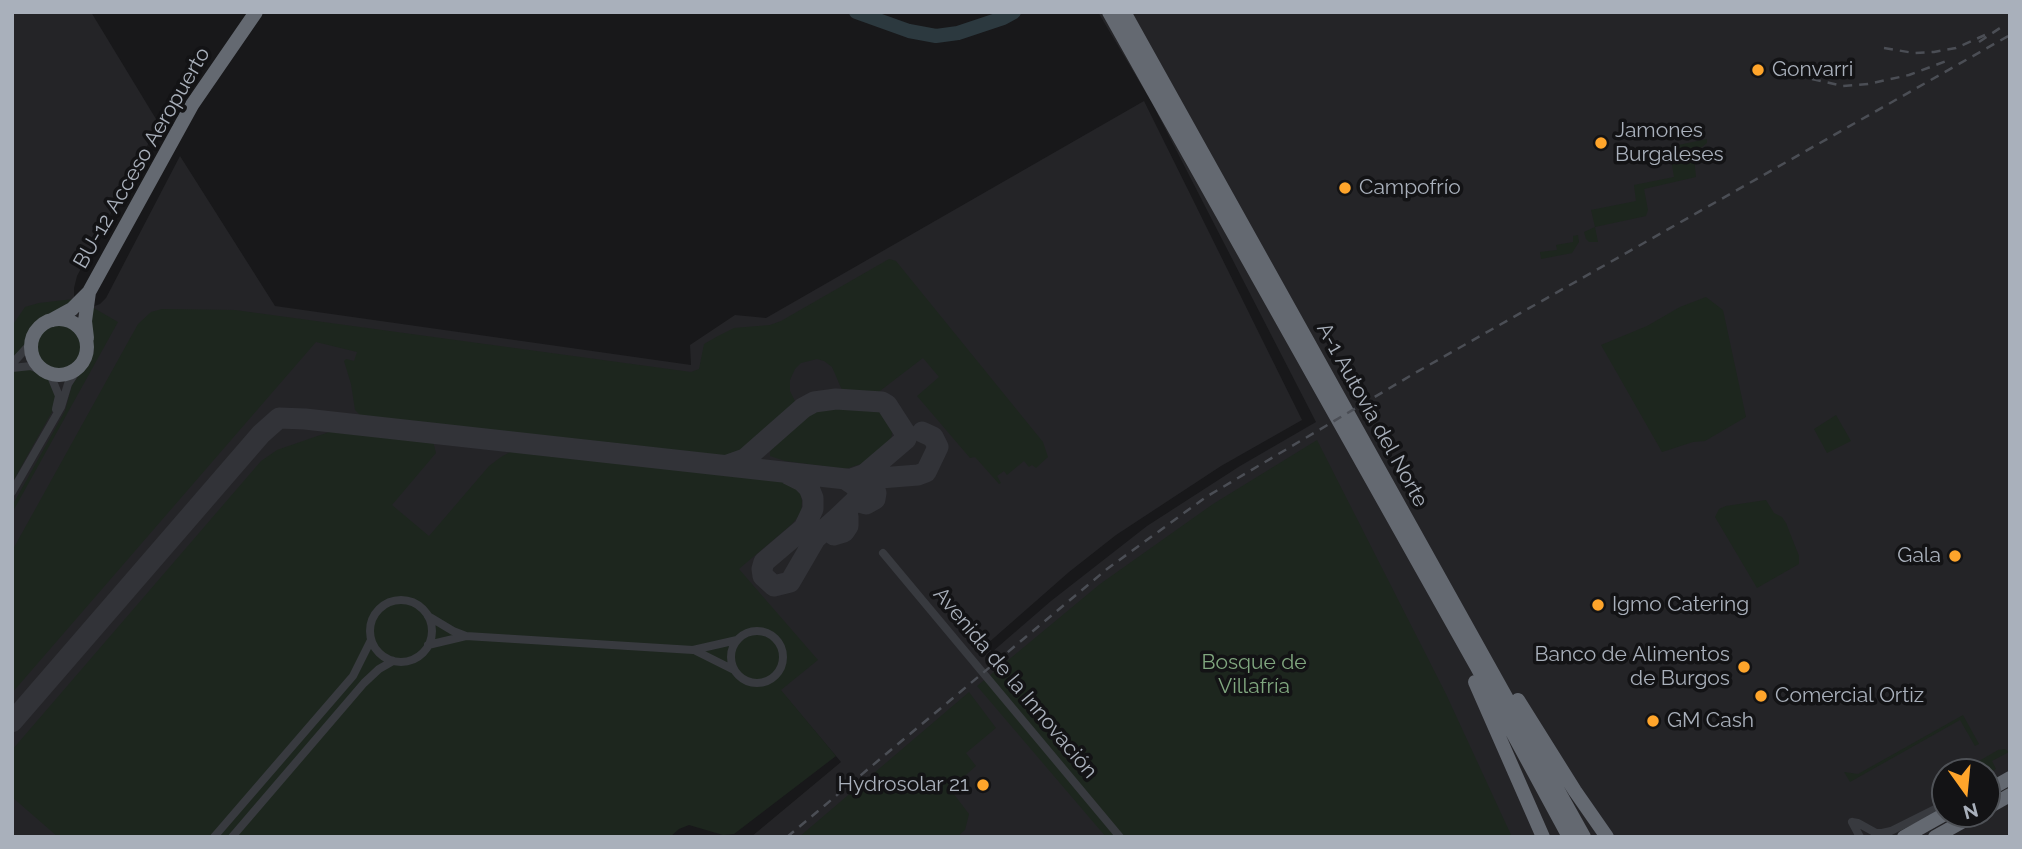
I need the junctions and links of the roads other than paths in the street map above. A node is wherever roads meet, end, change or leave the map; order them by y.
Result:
1 (256, 12) edge
2 (1109, 12) edge
3 (1124, 12) edge
4 (1131, 12) edge
5 (1215, 177) junction
6 (89, 292) junction
7 (52, 320) junction
8 (87, 340) junction
9 (31, 343) junction
10 (12, 366) edge
11 (77, 370) junction
12 (47, 373) junction
13 (55, 415) junction
14 (12, 492) edge
15 (1422, 547) junction
16 (883, 553) dead end
17 (1420, 567) junction
18 (428, 616) junction
19 (466, 636) junction
20 (371, 640) junction
21 (737, 640) junction
22 (428, 645) junction
23 (694, 650) junction
24 (393, 661) junction
25 (734, 670) junction
26 (1931, 811) edge
27 (1931, 821) edge
28 (1852, 822) junction
29 (1931, 825) edge
30 (1951, 828) edge
31 (214, 837) edge
32 (232, 837) edge
33 (1120, 837) edge
34 (1543, 837) edge
35 (1569, 837) edge
36 (1584, 837) edge
37 (1608, 837) edge
38 (1852, 837) edge
39 (1860, 837) edge
40 (1904, 837) edge
41 (1917, 837) edge
42 (1935, 837) edge

1 - 6 highway, BU-12 Acceso Aeropuerto
2 - 17 highway, A-1 Autovía del Norte
3 - 5 highway, A-1 Autovía del Norte
4 - 5 highway
5 - 15 highway, A-1 Autovía del Norte
6 - 7 highway, BU-12 Acceso Aeropuerto
6 - 8 highway, BU-12 Acceso Aeropuerto
7 - 8 highway
7 - 9 highway
8 - 11 highway
9 - 10 street
9 - 12 highway
10 - 12 street
11 - 12 highway
11 - 13 street
12 - 13 street
13 - 14 street
15 - 36 highway, A-1 Autovía del Norte
15 - 37 highway
16 - 33 street, Avenida de la Innovación
17 - 34 highway
17 - 35 highway, A-1 Autovía del Norte
18 - 19 street
18 - 20 street
18 - 22 street
19 - 22 street
19 - 23 street
20 - 24 street
20 - 31 street
21 - 23 street
21 - 25 street
21 - 25 street
22 - 24 street
23 - 25 street
24 - 32 street
26 - 28 street
27 - 40 highway
28 - 38 street
28 - 39 street
29 - 41 street
30 - 42 highway

